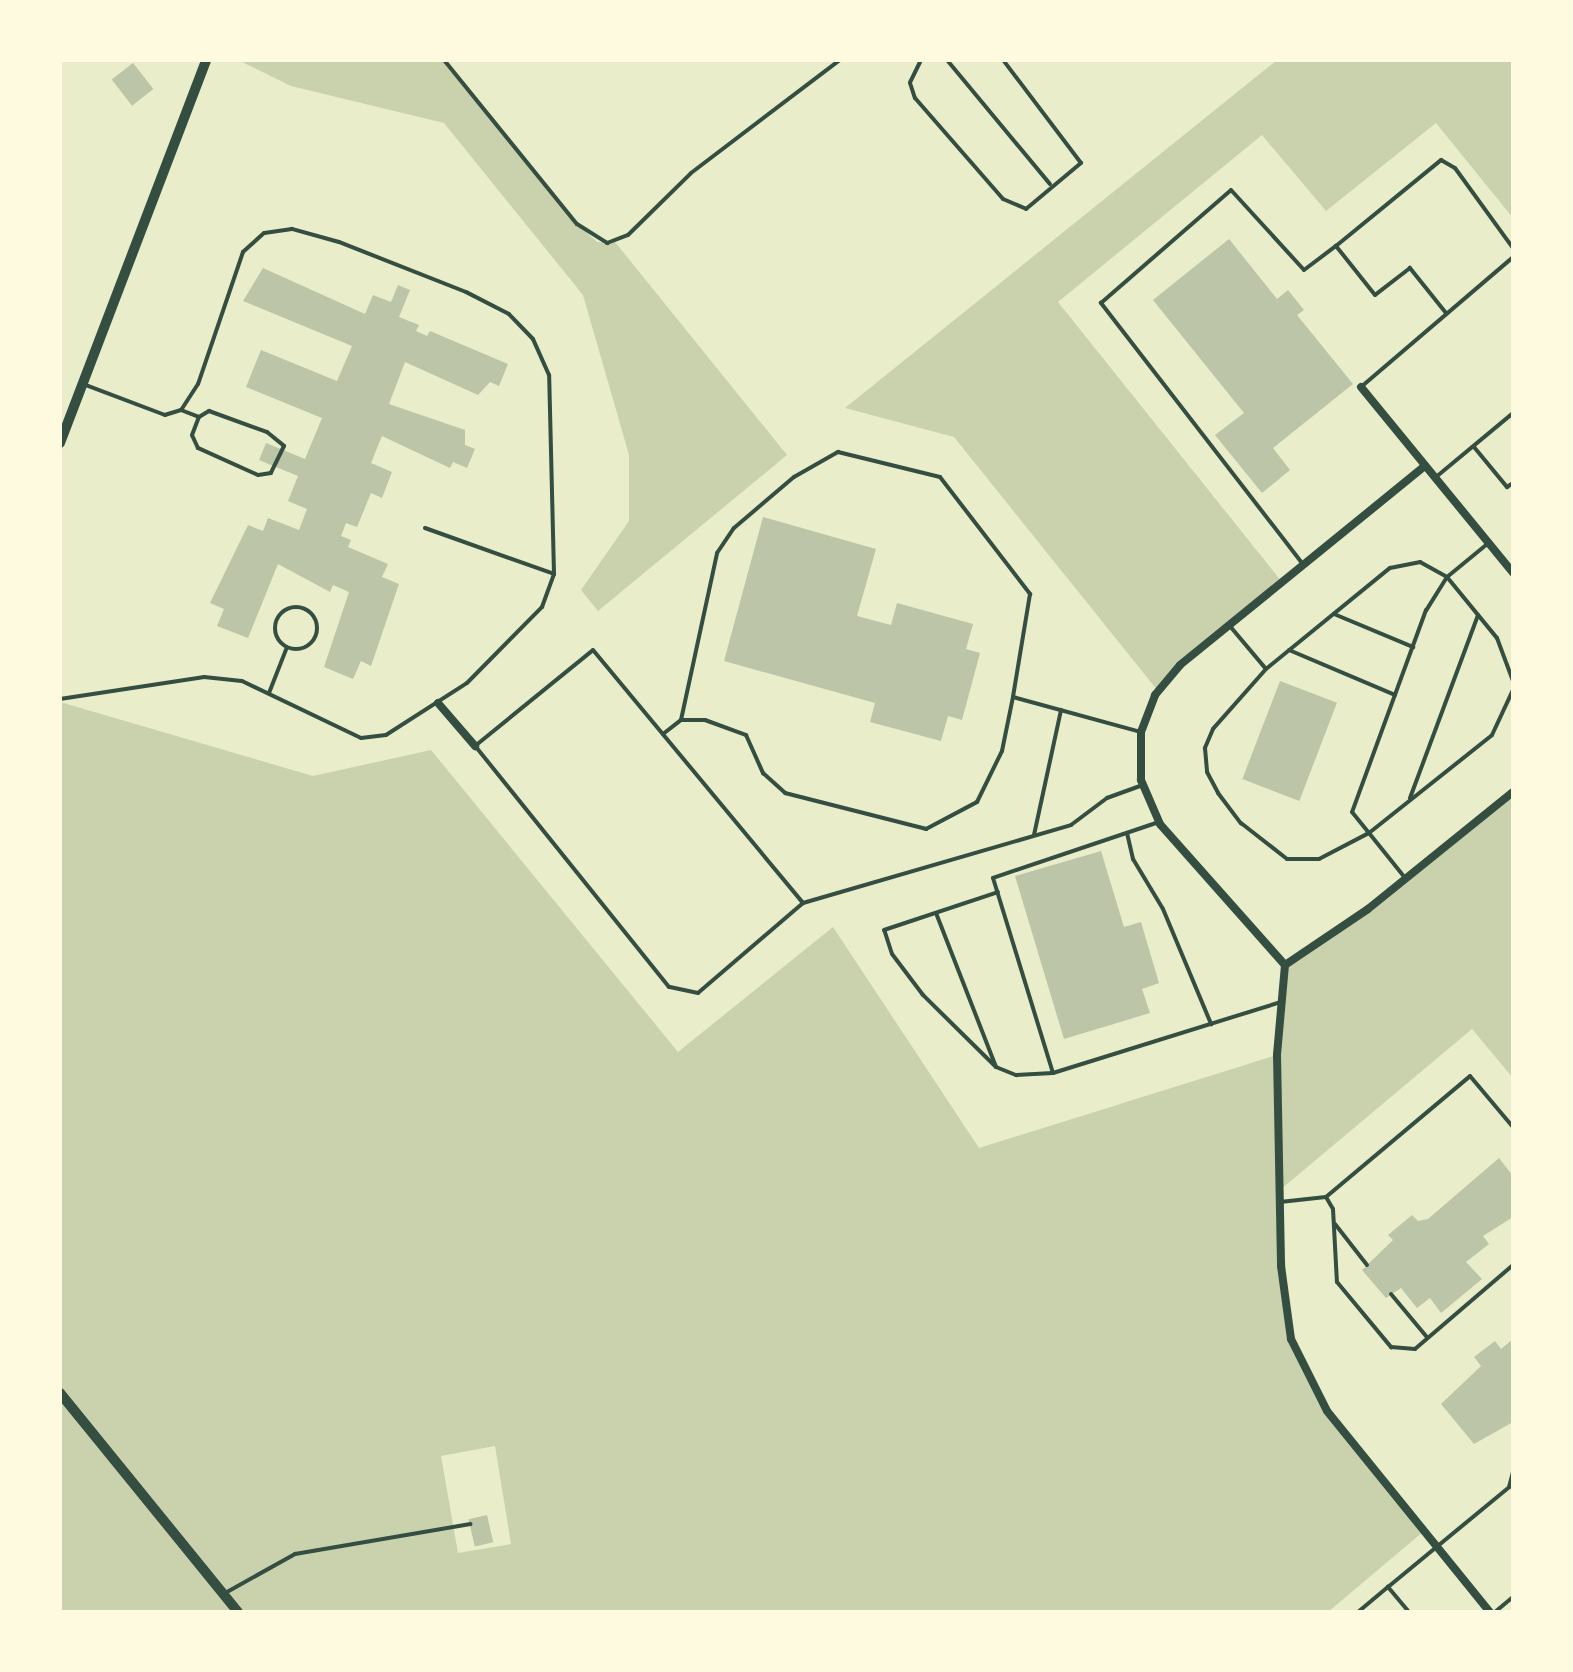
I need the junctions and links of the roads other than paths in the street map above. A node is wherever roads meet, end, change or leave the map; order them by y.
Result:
1 (206, 60) edge
2 (444, 60) edge
3 (840, 60) edge
4 (921, 60) edge
5 (947, 60) edge
6 (1003, 60) edge
7 (1050, 184) junction
8 (1336, 246) junction
9 (1513, 248) edge
10 (1513, 257) edge
11 (1446, 314) junction
12 (83, 384) junction
13 (1362, 388) joint
14 (181, 410) junction
15 (1513, 413) edge
16 (198, 417) junction
17 (60, 443) edge
18 (1473, 446) junction
19 (1424, 467) junction
20 (1434, 478) junction
21 (1513, 483) edge
22 (1507, 488) junction
23 (1513, 495) edge
24 (425, 528) dead end
25 (1488, 544) junction
26 (1304, 564) junction
27 (1513, 573) edge
28 (554, 574) junction
29 (1447, 577) junction
30 (1333, 614) junction
31 (1478, 615) junction
32 (1230, 625) junction
33 (1412, 647) junction
34 (287, 648) junction
35 (1289, 650) junction
36 (1266, 670) junction
37 (1513, 681) edge
38 (1513, 690) edge
39 (270, 693) junction
40 (1395, 694) junction
41 (1013, 697) junction
42 (60, 699) edge
43 (438, 704) junction
44 (1061, 710) junction
45 (681, 720) junction
46 (1141, 732) junction
47 (663, 734) junction
48 (476, 746) junction
49 (1143, 785) junction
50 (1513, 792) edge
51 (1409, 800) junction
52 (1159, 822) junction
53 (1127, 832) junction
54 (1370, 832) junction
55 (1034, 836) junction
56 (1406, 878) junction
57 (998, 892) junction
58 (804, 903) junction
59 (936, 912) junction
60 (1285, 965) junction
61 (1281, 1002) junction
62 (1212, 1024) junction
63 (996, 1067) junction
64 (1053, 1073) junction
65 (1513, 1127) edge
66 (1326, 1197) junction
67 (1280, 1202) junction
68 (1335, 1224) junction
69 (1367, 1265) dead end
70 (1513, 1265) edge
71 (1391, 1294) dead end
72 (1428, 1338) junction
73 (60, 1393) edge
74 (1513, 1472) edge
75 (1511, 1486) edge
76 (470, 1524) dead end
77 (1436, 1546) junction
78 (1388, 1587) junction
79 (223, 1594) junction
80 (1513, 1597) edge
81 (238, 1612) edge
82 (1358, 1612) edge
83 (1409, 1612) edge
84 (1493, 1612) edge

1 - 12 street
2 - 3 lane
4 - 7 lane
5 - 7 lane
6 - 7 lane
8 - 9 lane
8 - 11 lane
8 - 26 lane
10 - 11 lane
11 - 13 lane
12 - 14 lane
12 - 17 street
13 - 19 street
14 - 16 lane
14 - 28 lane
15 - 18 lane
16 - 16 lane
18 - 20 lane
18 - 22 lane
19 - 20 street
19 - 26 street
20 - 25 street
21 - 22 lane
22 - 23 lane
24 - 28 lane
25 - 27 street
25 - 29 lane
26 - 32 street
28 - 43 lane
29 - 30 lane
29 - 31 lane
29 - 33 lane
30 - 33 lane
30 - 35 lane
31 - 37 lane
31 - 51 lane
32 - 36 lane
32 - 46 street
33 - 40 lane
34 - 34 lane
34 - 39 lane
35 - 36 lane
35 - 40 lane
36 - 54 lane
38 - 51 lane
39 - 42 lane
39 - 43 lane
40 - 54 lane
41 - 44 lane
41 - 45 lane
41 - 45 lane
43 - 48 street
44 - 46 lane
44 - 55 lane
45 - 47 lane
46 - 49 street
47 - 48 lane
47 - 58 lane
48 - 58 lane
49 - 52 street
49 - 55 lane
50 - 56 street
51 - 54 lane
52 - 53 lane
52 - 60 street
53 - 57 lane
53 - 62 lane
54 - 56 lane
55 - 58 lane
56 - 60 street
57 - 59 lane
57 - 64 lane
59 - 63 lane
59 - 63 lane
60 - 61 street
61 - 62 lane
61 - 67 street
62 - 64 lane
63 - 64 lane
65 - 66 lane
66 - 67 lane
66 - 68 lane
67 - 77 street
68 - 69 lane
68 - 72 lane
70 - 72 lane
71 - 72 lane
73 - 79 street
74 - 75 lane
75 - 77 lane
76 - 79 lane
77 - 78 lane
77 - 84 street
78 - 82 lane
78 - 83 lane
79 - 81 street
80 - 84 lane

